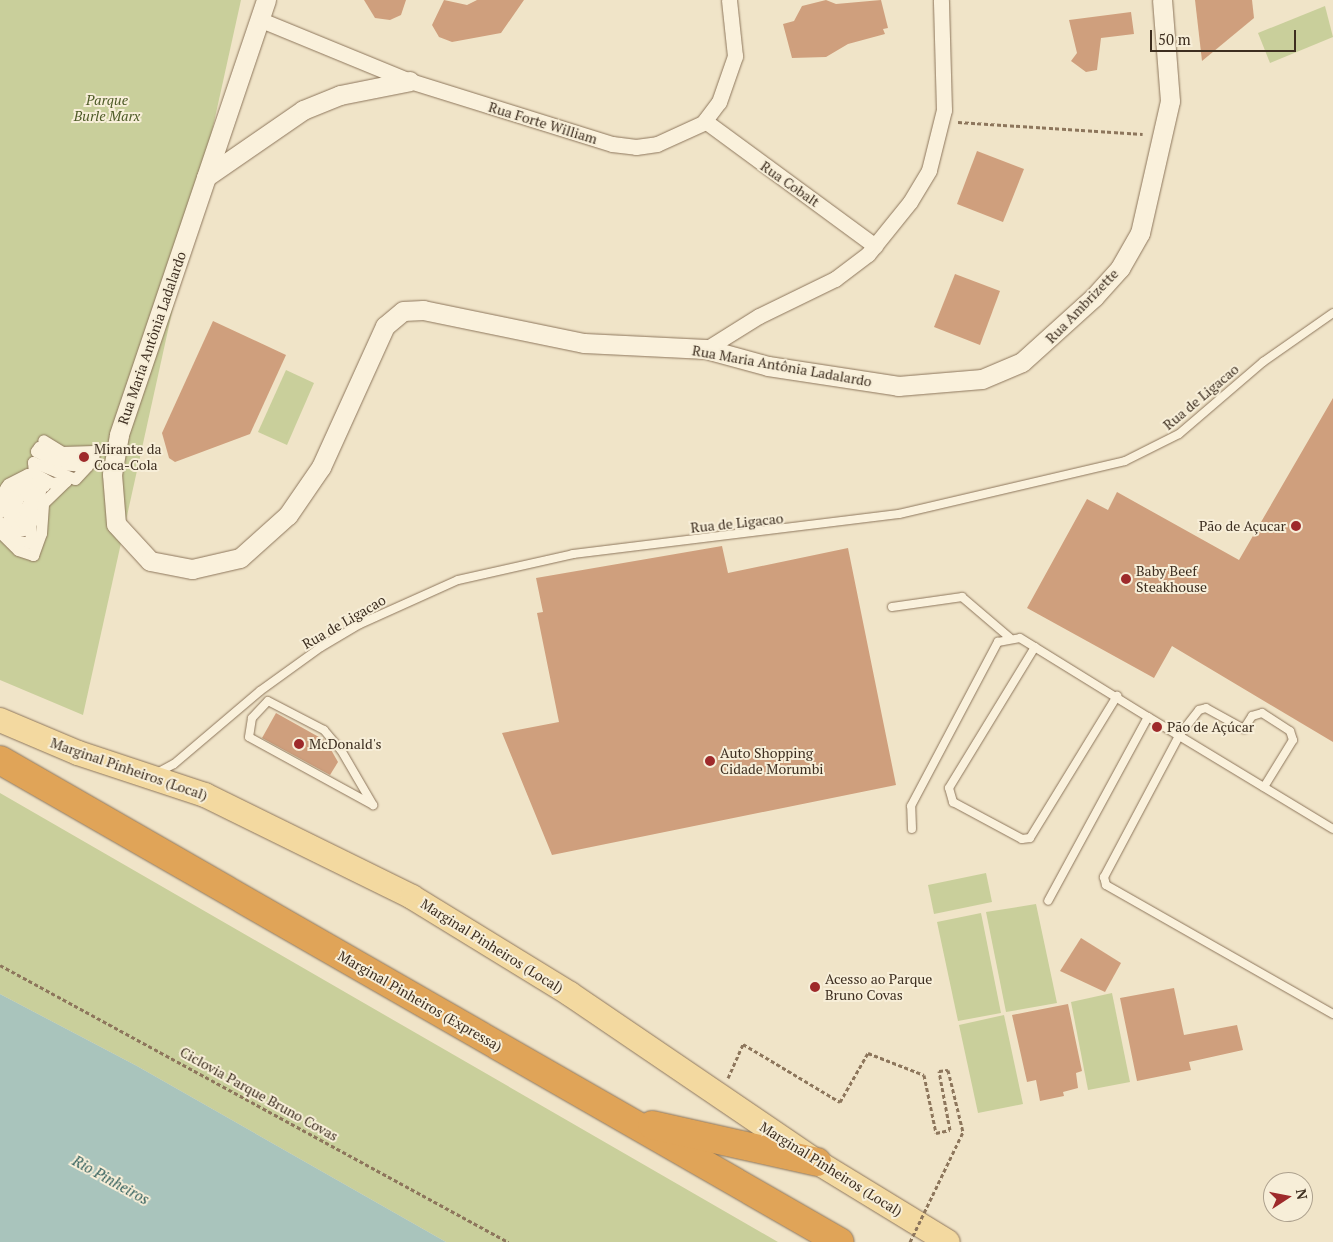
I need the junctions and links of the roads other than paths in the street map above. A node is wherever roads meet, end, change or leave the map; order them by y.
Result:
1 (266, 0) edge
2 (730, 0) edge
3 (941, 0) edge
4 (1162, 0) edge
5 (261, 20) junction
6 (410, 81) junction
7 (705, 121) junction
8 (206, 177) junction
9 (875, 246) junction
10 (1333, 313) edge
11 (706, 349) junction
12 (898, 386) joint
13 (43, 440) dead end
14 (3, 491) edge
15 (22, 495) dead end
16 (0, 512) edge
17 (0, 522) edge
18 (0, 532) edge
19 (892, 606) dead end
20 (1009, 637) junction
21 (1035, 647) junction
22 (1117, 696) junction
23 (1148, 717) junction
24 (0, 720) edge
25 (1179, 736) junction
26 (0, 760) edge
27 (151, 775) junction
28 (1264, 787) junction
29 (374, 805) joint
30 (912, 829) dead end
31 (1333, 829) edge
32 (1048, 901) dead end
33 (1333, 1014) edge
34 (625, 1119) junction
35 (817, 1162) junction
36 (840, 1242) edge
37 (948, 1242) edge

1 - 5 street, Rua Maria Antônia Ladalardo
2 - 7 street, Rua Forte William
3 - 9 street
4 - 12 street, Rua Ambrizette
5 - 6 street, Rua Forte William
5 - 8 street, Rua Maria Antônia Ladalardo
6 - 7 street, Rua Forte William
6 - 8 street
7 - 9 street, Rua Cobalt
8 - 11 street, Rua Maria Antônia Ladalardo
9 - 11 street
10 - 27 lane, Rua de Ligacao
11 - 12 street, Rua Maria Antônia Ladalardo
13 - 18 street
14 - 16 street
15 - 17 street
19 - 20 lane
20 - 21 lane
20 - 30 lane
21 - 22 lane
21 - 22 lane
22 - 23 lane
23 - 25 lane
23 - 32 lane
24 - 27 main road, Marginal Pinheiros (Local)
25 - 28 lane
25 - 28 lane
25 - 33 lane
26 - 34 highway, Marginal Pinheiros (Expressa)
27 - 35 main road, Marginal Pinheiros (Local)
28 - 31 lane
29 - 29 lane
34 - 35 highway
34 - 36 highway, Marginal Pinheiros (Expressa)
35 - 37 main road, Marginal Pinheiros (Local)

